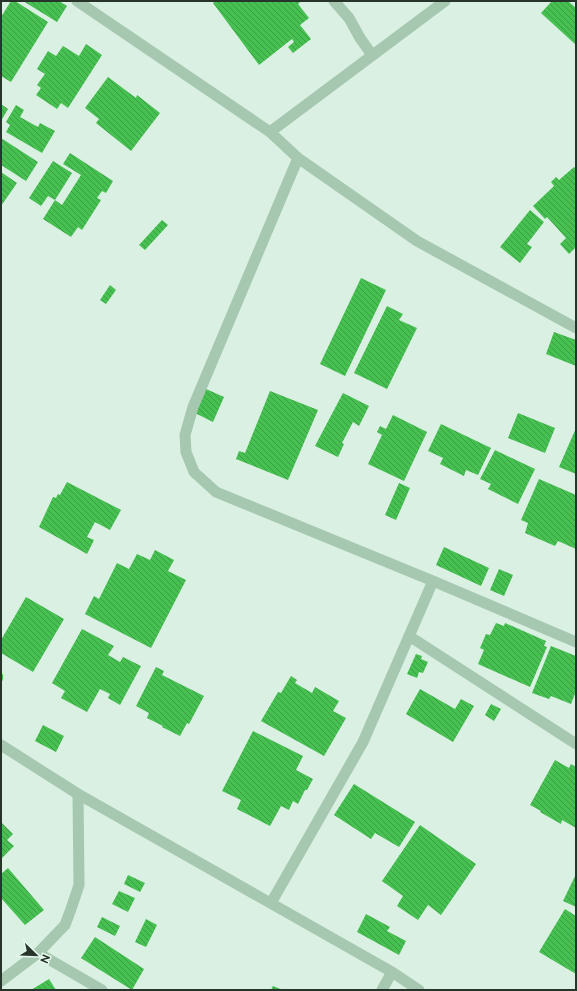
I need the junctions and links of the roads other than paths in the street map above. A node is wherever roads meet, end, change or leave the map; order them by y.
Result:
1 (77, 1) edge
2 (334, 1) edge
3 (445, 1) edge
4 (372, 55) junction
5 (270, 132) junction
6 (298, 158) junction
7 (576, 328) edge
8 (433, 581) junction
9 (409, 636) junction
10 (576, 642) edge
11 (576, 744) edge
12 (1, 745) edge
13 (78, 794) junction
14 (271, 903) junction
15 (38, 953) junction
16 (392, 972) junction
17 (1, 981) edge
18 (102, 990) edge
19 (382, 990) edge
20 (419, 990) edge

1 - 5 street
2 - 4 street
3 - 4 street
4 - 5 street
5 - 6 street
6 - 7 street
6 - 8 street
8 - 9 street
8 - 10 street
9 - 11 street
9 - 14 street
12 - 13 street
13 - 14 street
13 - 15 street
14 - 16 street
15 - 17 street
15 - 18 street
16 - 19 street
16 - 20 street

